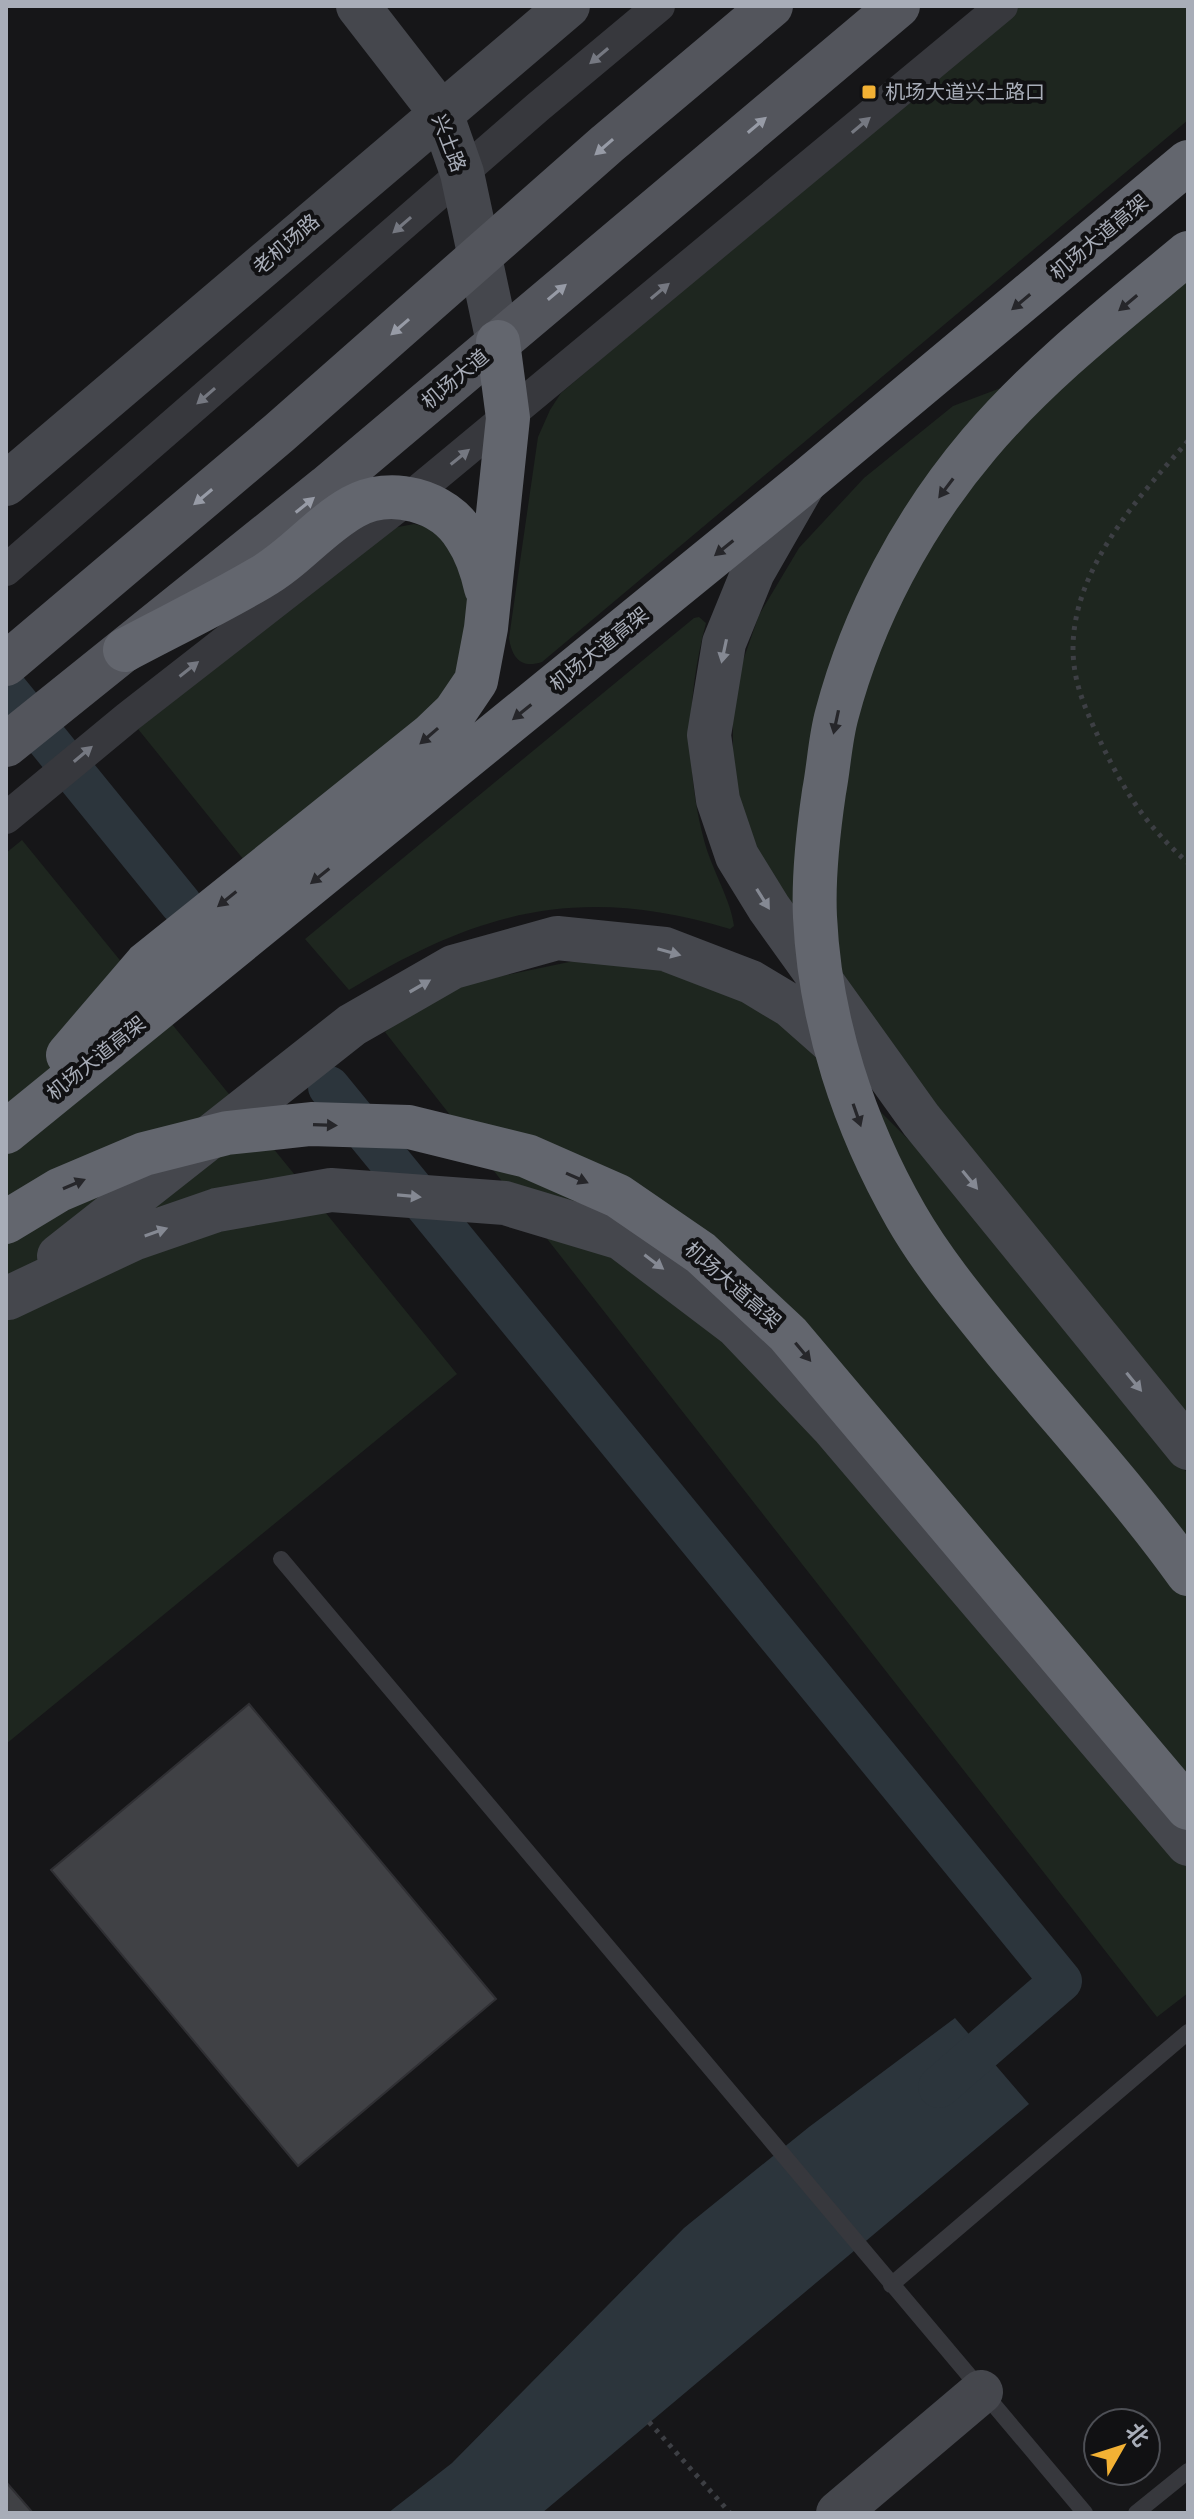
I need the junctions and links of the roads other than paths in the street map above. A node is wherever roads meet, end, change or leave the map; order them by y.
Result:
1 (358, 6) edge
2 (568, 6) edge
3 (659, 6) edge
4 (771, 6) edge
5 (898, 6) edge
6 (1002, 6) edge
7 (441, 113) junction
8 (1188, 162) edge
9 (462, 173) junction
10 (1188, 253) edge
11 (480, 257) junction
12 (498, 342) junction
13 (508, 418) junction
14 (806, 481) junction
15 (6, 484) edge
16 (409, 498) junction
17 (6, 570) edge
18 (486, 628) junction
19 (125, 650) junction
20 (6, 664) edge
21 (6, 745) edge
22 (6, 818) edge
23 (921, 1120) junction
24 (6, 1130) edge
25 (6, 1222) edge
26 (7, 1298) edge
27 (1188, 1448) edge
28 (281, 1559) dead end
29 (1188, 1574) edge
30 (1188, 1808) edge
31 (1188, 1844) edge
32 (1188, 2032) edge
33 (891, 2285) junction
34 (981, 2392) junction
35 (1188, 2471) edge
36 (838, 2513) edge
37 (1085, 2513) edge
38 (1136, 2513) edge

1 - 7 main road, 兴土路
2 - 7 main road, 老机场路
3 -> 9 street
4 -> 11 main road
12 -> 5 main road, 机场大道
13 -> 6 street
7 - 9 main road, 兴土路
7 - 15 main road, 老机场路
8 -> 14 highway, 机场大道高架
9 - 11 main road, 兴土路
9 -> 17 street
10 -> 29 highway, bridge
11 - 12 main road, 兴土路
11 -> 20 main road
12 - 13 highway
19 -> 12 main road, 机场大道
16 -> 13 street
13 - 18 highway
14 -> 23 main road
14 -> 24 highway, 机场大道高架
16 - 18 highway
16 - 19 highway
22 -> 16 street
18 -> 24 highway
19 - 21 main road, 机场大道
26 -> 23 main road
23 -> 27 main road
25 -> 30 highway, 机场大道高架, bridge
26 -> 31 main road
28 - 33 lane
32 - 33 lane
33 - 34 lane
34 - 36 main road
34 - 37 lane
35 - 38 lane

